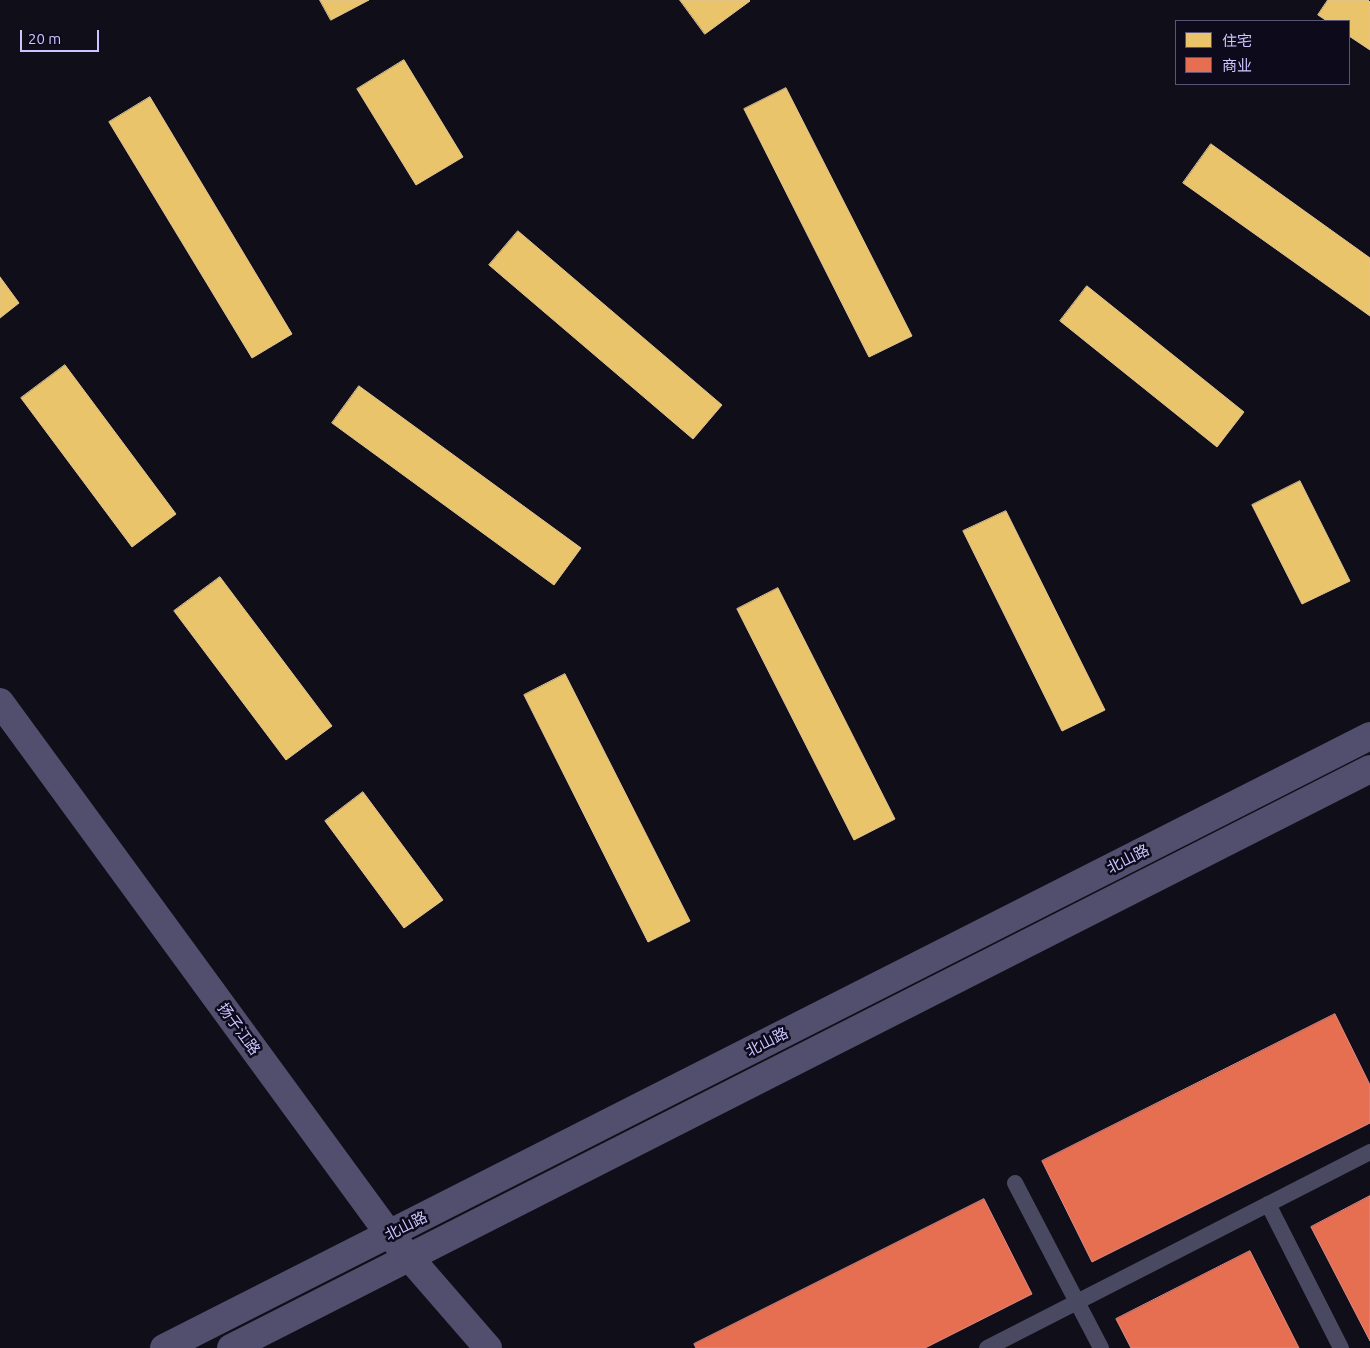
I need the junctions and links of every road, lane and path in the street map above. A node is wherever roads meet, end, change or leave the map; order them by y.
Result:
1 (0, 702) edge
2 (1370, 736) edge
3 (1370, 769) edge
4 (1370, 1152) edge
5 (1015, 1183) dead end
6 (1268, 1204) junction
7 (389, 1234) junction
8 (409, 1258) junction
9 (1077, 1302) junction
10 (164, 1348) edge
11 (231, 1348) edge
12 (488, 1348) edge
13 (987, 1348) edge
14 (1101, 1348) edge
15 (1341, 1348) edge

1 - 7 street, 扬子江路
2 - 7 street, 北山路
3 - 8 street, 北山路
4 - 6 lane
5 - 9 lane
6 - 9 lane
6 - 15 lane
7 - 8 street, 扬子江路
7 - 10 street, 北山路
8 - 11 street, 北山路
8 - 12 street, 扬子江路
9 - 13 lane
9 - 14 lane

